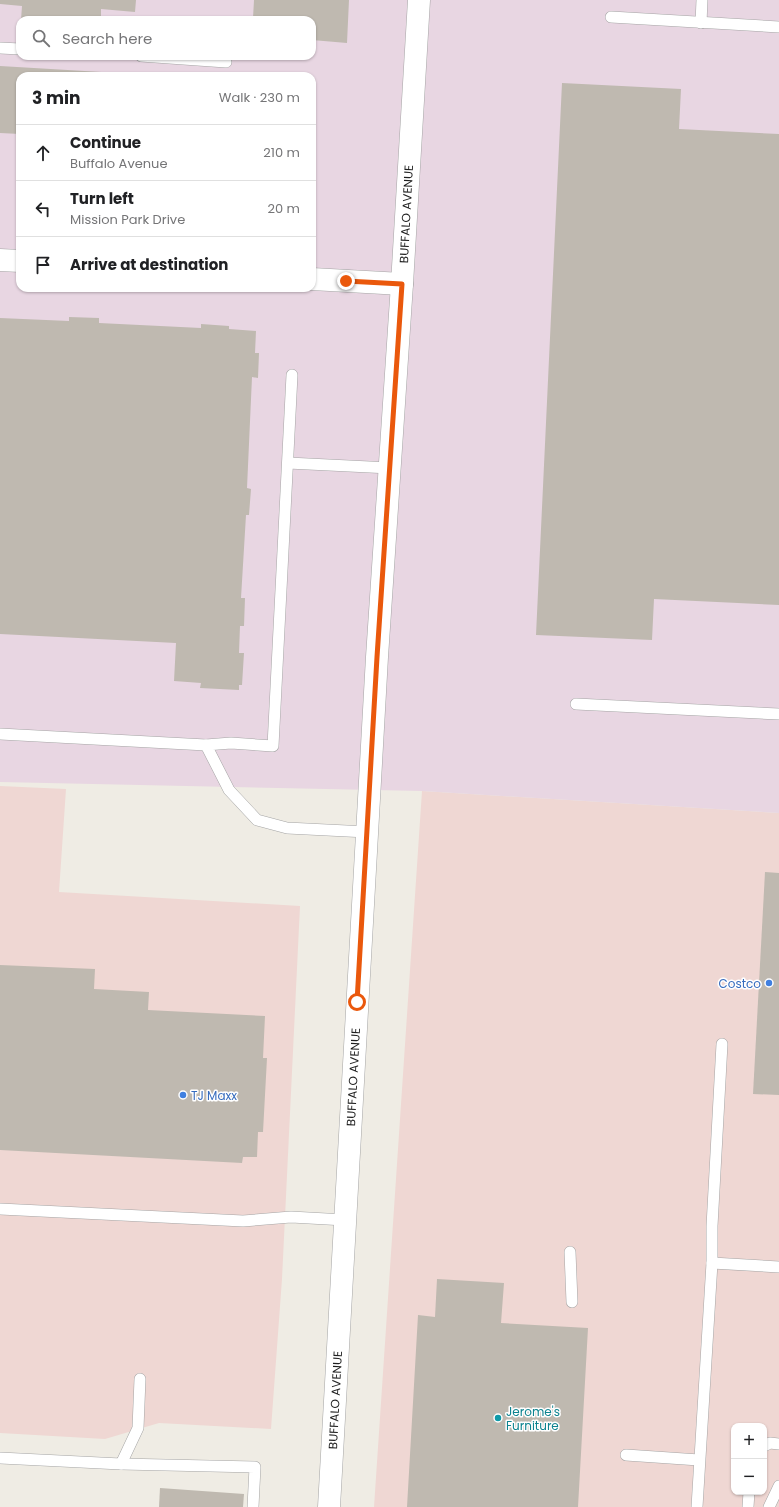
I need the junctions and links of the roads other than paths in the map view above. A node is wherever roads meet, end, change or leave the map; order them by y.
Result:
1 (419, 0) edge
2 (702, 0) edge
3 (611, 17) dead end
4 (701, 23) junction
5 (779, 27) edge
6 (0, 48) edge
7 (16, 49) edge
8 (198, 60) edge
9 (226, 62) dead end
10 (0, 260) edge
11 (16, 261) edge
12 (316, 279) edge
13 (402, 284) junction
14 (292, 375) dead end
15 (288, 463) junction
16 (390, 468) junction
17 (576, 704) dead end
18 (779, 714) edge
19 (0, 734) edge
20 (206, 746) junction
21 (367, 832) junction
22 (722, 1044) dead end
23 (0, 1209) edge
24 (345, 1220) junction
25 (570, 1252) dead end
26 (712, 1264) junction
27 (779, 1267) edge
28 (572, 1302) dead end
29 (140, 1379) dead end
30 (767, 1444) edge
31 (779, 1444) edge
32 (626, 1455) dead end
33 (0, 1458) edge
34 (699, 1460) junction
35 (121, 1464) junction
36 (779, 1486) edge
37 (749, 1495) edge
38 (779, 1502) edge
39 (253, 1507) edge
40 (329, 1507) edge
41 (697, 1507) edge
42 (748, 1507) edge
43 (769, 1507) edge
44 (774, 1507) edge

1 - 13 street, BUFFALO AVENUE
2 - 4 lane
3 - 4 lane
4 - 5 lane
6 - 7 lane
8 - 9 lane
10 - 11 street
12 - 13 street
13 - 16 street, BUFFALO AVENUE
14 - 15 lane
15 - 16 lane
15 - 20 lane
16 - 21 street, BUFFALO AVENUE
17 - 18 lane
19 - 20 lane
20 - 21 lane
21 - 24 street, BUFFALO AVENUE
22 - 26 lane
23 - 24 lane
24 - 40 street, BUFFALO AVENUE
25 - 28 lane
26 - 27 lane
26 - 34 lane
29 - 35 lane
30 - 31 lane
32 - 34 lane
33 - 35 lane
34 - 41 lane
35 - 39 lane
36 - 43 lane
37 - 42 lane
38 - 44 lane

